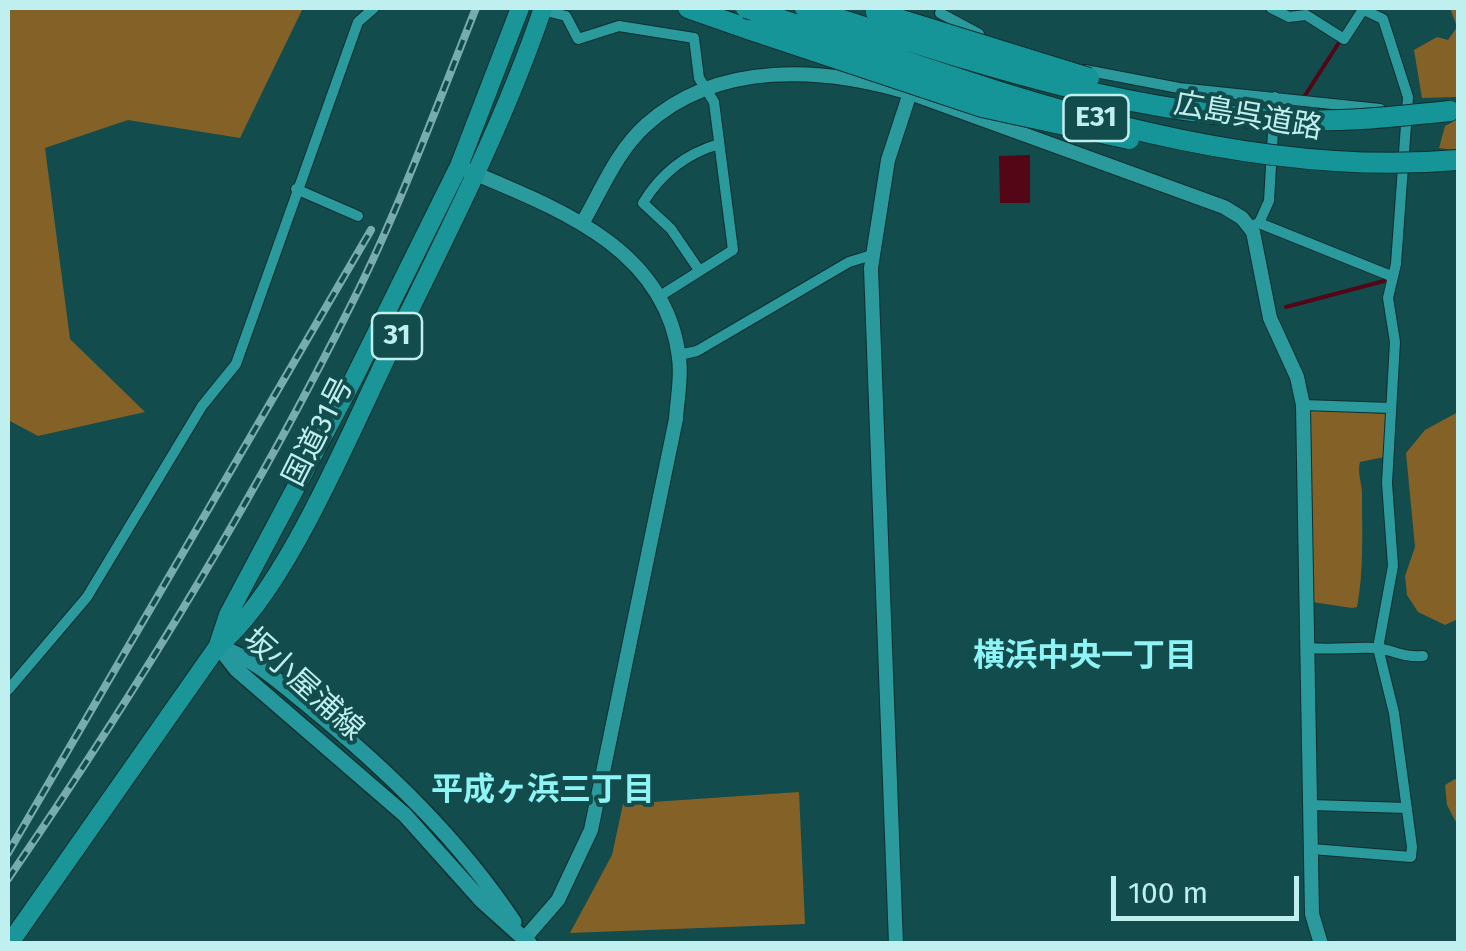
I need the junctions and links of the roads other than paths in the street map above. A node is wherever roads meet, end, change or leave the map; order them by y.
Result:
1 (374, 8) edge
2 (520, 8) edge
3 (543, 8) edge
4 (688, 8) edge
5 (746, 8) edge
6 (804, 8) edge
7 (1272, 8) edge
8 (1364, 9) edge
9 (870, 10) edge
10 (942, 10) edge
11 (706, 88) junction
12 (910, 94) junction
13 (1275, 97) junction
14 (1450, 111) dead end
15 (1397, 114) junction
16 (719, 144) junction
17 (1458, 160) edge
18 (1324, 161) junction
19 (458, 166) junction
20 (476, 174) junction
21 (296, 189) junction
22 (358, 216) dead end
23 (583, 222) junction
24 (1254, 225) junction
25 (872, 255) junction
26 (700, 270) junction
27 (1391, 276) junction
28 (660, 296) junction
29 (679, 355) junction
30 (1304, 405) junction
31 (1391, 408) junction
32 (218, 646) junction
33 (1309, 648) junction
34 (1378, 648) junction
35 (1422, 656) dead end
36 (8, 689) edge
37 (1311, 805) junction
38 (1407, 808) junction
39 (1312, 848) junction
40 (524, 941) edge
41 (9, 944) edge
42 (896, 944) edge
43 (1322, 944) edge

1 - 21 street
2 - 19 highway, 国道31号 / 31
3 - 11 street
3 - 20 highway, 国道31号 / 31
4 - 18 highway, bridge
5 - 18 highway, 広島呉道路 / E31, bridge
6 - 15 highway, 広島呉道路 / E31, bridge
7 - 8 street
8 - 15 street
9 - 15 highway, bridge
10 - 12 street
10 - 13 street
11 - 12 street
11 - 16 street
11 - 23 street
12 - 24 street
12 - 25 street
13 - 15 street
13 - 24 street
14 - 15 highway, 広島呉道路 / E31, bridge
15 - 27 street
16 - 26 street
16 - 26 street
17 - 18 highway, 広島呉道路 / E31, bridge
19 - 20 street
19 - 32 highway, 国道31号 / 31
20 - 23 street
20 - 32 highway, 国道31号 / 31
21 - 22 street
21 - 36 street
23 - 28 street
24 - 27 street
24 - 30 street
25 - 29 street
25 - 42 street
26 - 28 street
27 - 31 street
28 - 29 street
29 - 40 street
30 - 31 street
30 - 33 street
31 - 34 street
32 - 40 main road, 坂小屋浦線
32 - 41 highway, 国道31号 / 31
33 - 34 street
33 - 37 street
34 - 35 street
34 - 38 street
37 - 38 street
37 - 39 street
38 - 39 street
39 - 43 street

